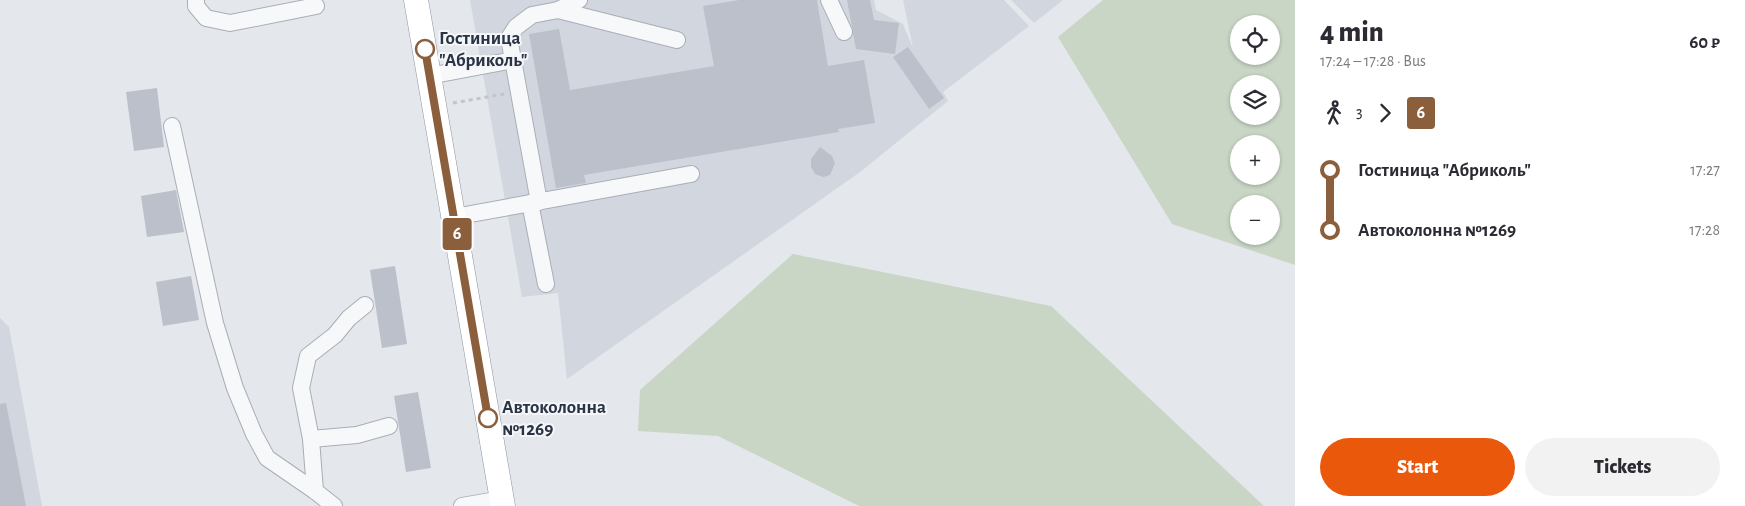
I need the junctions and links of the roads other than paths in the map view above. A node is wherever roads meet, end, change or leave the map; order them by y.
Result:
1 (196, 0) edge
2 (416, 0) edge
3 (579, 0) edge
4 (829, 0) edge
5 (316, 6) dead end
6 (558, 10) junction
7 (844, 32) dead end
8 (677, 40) dead end
9 (514, 60) junction
10 (429, 76) junction
11 (172, 126) dead end
12 (690, 174) dead end
13 (534, 202) junction
14 (454, 217) junction
15 (546, 284) dead end
16 (365, 305) dead end
17 (389, 426) dead end
18 (311, 439) junction
19 (315, 491) junction
20 (502, 503) edge
21 (334, 506) edge
22 (462, 506) edge

1 - 5 street
2 - 10 highway
3 - 6 street
4 - 7 street
6 - 8 street
6 - 9 street
9 - 10 street
9 - 13 street
10 - 14 highway
11 - 19 street
12 - 13 street
13 - 14 street
13 - 15 street
14 - 20 highway
16 - 18 street
17 - 18 street
18 - 19 street
19 - 21 street
20 - 22 street

